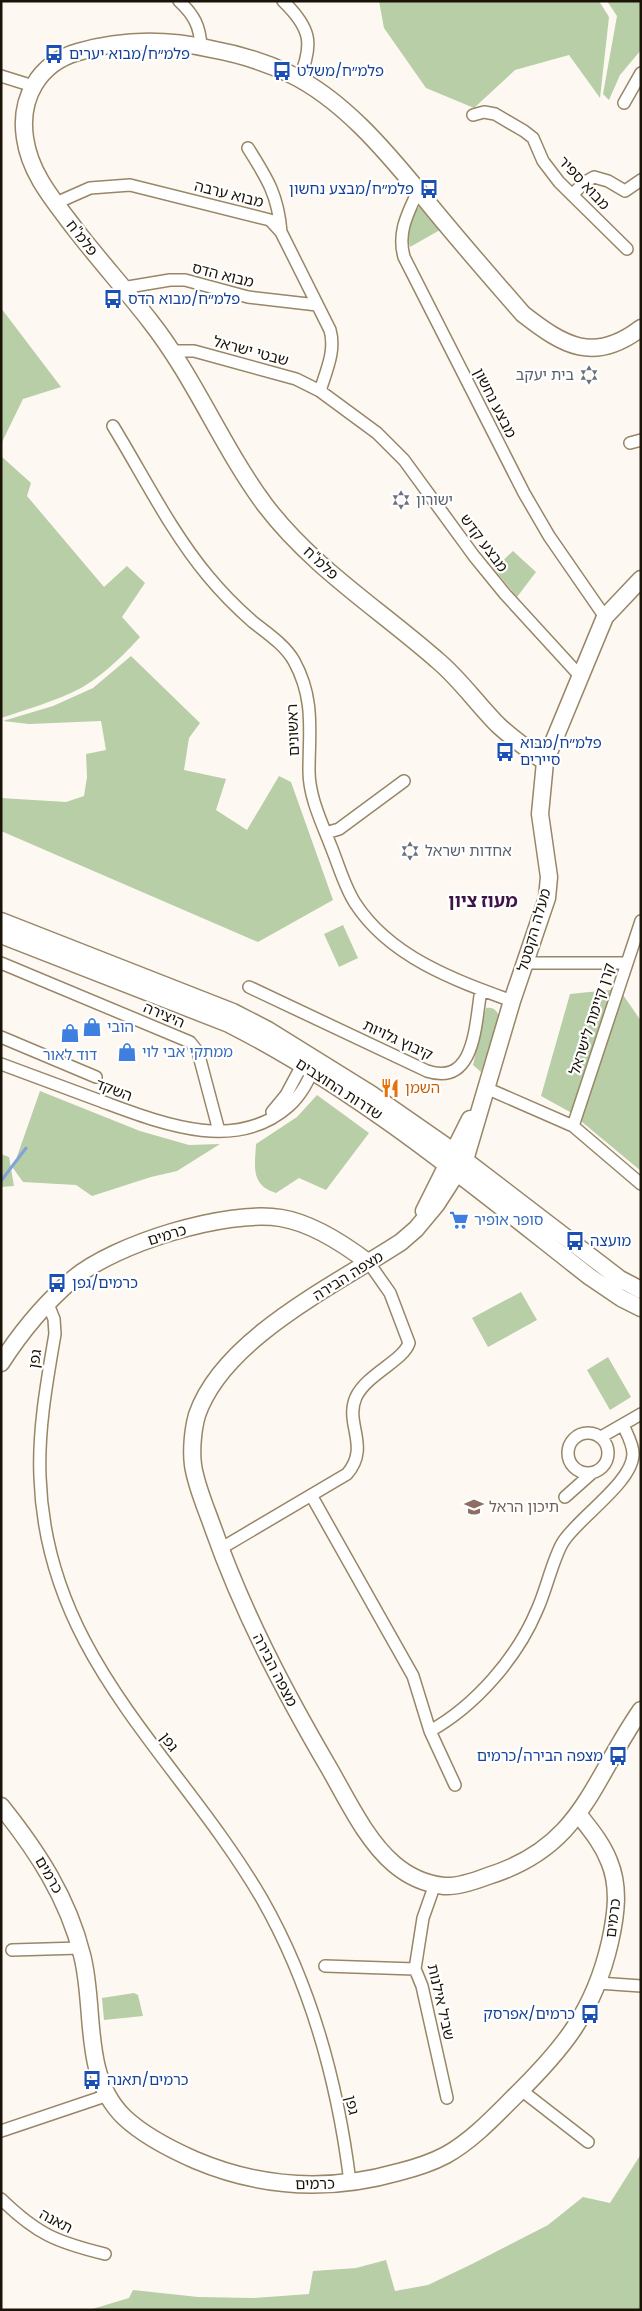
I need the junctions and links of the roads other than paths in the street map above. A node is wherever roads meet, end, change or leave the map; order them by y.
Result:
1 (179, 1) edge
2 (283, 1) edge
3 (200, 46) junction
4 (641, 73) edge
5 (1, 76) edge
6 (299, 79) junction
7 (33, 86) junction
8 (624, 103) dead end
9 (473, 115) dead end
10 (248, 148) dead end
11 (641, 180) edge
12 (418, 191) junction
13 (572, 195) junction
14 (56, 204) junction
15 (281, 232) junction
16 (627, 249) dead end
17 (122, 288) junction
18 (317, 306) junction
19 (641, 328) edge
20 (171, 351) junction
21 (320, 391) junction
22 (113, 426) dead end
23 (641, 578) edge
24 (605, 616) junction
25 (580, 676) junction
26 (545, 762) junction
27 (404, 781) dead end
28 (326, 833) junction
29 (1, 921) edge
30 (641, 921) edge
31 (1, 935) edge
32 (1, 963) edge
33 (627, 963) junction
34 (526, 964) junction
35 (249, 987) dead end
36 (481, 990) junction
37 (512, 1001) junction
38 (1, 1037) edge
39 (1, 1064) edge
40 (310, 1064) junction
41 (96, 1076) dead end
42 (485, 1090) junction
43 (573, 1126) junction
44 (219, 1131) junction
45 (456, 1162) junction
46 (641, 1184) edge
47 (369, 1262) junction
48 (641, 1290) edge
49 (48, 1304) junction
50 (641, 1308) edge
51 (1, 1363) edge
52 (641, 1414) edge
53 (623, 1425) junction
54 (601, 1437) junction
55 (592, 1473) junction
56 (311, 1495) junction
57 (565, 1497) dead end
58 (220, 1549) junction
59 (641, 1710) edge
60 (430, 1731) junction
61 (455, 1785) dead end
62 (1, 1806) edge
63 (579, 1815) junction
64 (436, 1884) junction
65 (80, 1948) junction
66 (12, 1950) dead end
67 (325, 1966) dead end
68 (414, 1968) junction
69 (598, 1983) junction
70 (641, 1986) edge
71 (521, 2090) junction
72 (108, 2095) junction
73 (447, 2098) dead end
74 (1, 2132) edge
75 (588, 2142) dead end
76 (350, 2182) junction
77 (1, 2199) edge
78 (105, 2254) dead end

1 - 3 street
2 - 6 street
3 - 6 street, פלמ"ח
3 - 7 street, פלמ"ח
4 - 8 street
5 - 7 street
6 - 12 street, פלמ"ח
7 - 14 street, פלמ"ח
9 - 13 street, מבוא ספיר
10 - 15 street
11 - 13 street
12 - 19 street, פלמ"ח
12 - 24 street, מבצע נחשון
13 - 16 street, מבוא ספיר
14 - 15 street, מבוא ערבה
14 - 17 street, פלמ"ח
15 - 18 street, מבוא ערבה
17 - 18 street, מבוא הדס
17 - 20 street, פלמ"ח
18 - 21 street, מבוא ערבה
20 - 21 street, שבטי ישראל
20 - 26 street, פלמ"ח
21 - 25 street, מבצע קדש
22 - 28 street, ראשונים
23 - 24 street
24 - 25 street
25 - 26 street
26 - 34 street, מעלה הקסטל
27 - 28 street
28 - 36 street, ראשונים
29 - 40 street, שדרות החוצבים
30 - 33 street, קרן קיימת לישראל
31 - 40 street, שדרות החוצבים
32 - 44 street, היצירה
33 - 34 street
33 - 43 street, קרן קיימת לישראל
34 - 37 street, מעלה הקסטל
35 - 36 street, קיבוץ גלויות
36 - 37 street, ראשונים
37 - 42 street, מעלה הקסטל
38 - 41 street
39 - 44 street, השקד
40 - 44 street
40 - 45 street, שדרות החוצבים
42 - 43 street
42 - 45 street, מעלה הקסטל
43 - 46 street
45 - 47 street, מצפה הבירה
45 - 48 street, שדרות החוצבים
45 - 50 street, שדרות החוצבים
47 - 49 street, כרמים
47 - 56 street
47 - 58 street, מצפה הבירה
49 - 51 street, כרמים
49 - 76 street, גפן
52 - 53 street
53 - 54 street
53 - 60 street
54 - 55 street
54 - 55 street
55 - 57 street
56 - 58 street
56 - 60 street
58 - 64 street, מצפה הבירה
59 - 63 street, מצפה הבירה
60 - 61 street
62 - 65 street, כרמים
63 - 64 street, מצפה הבירה
63 - 69 street, כרמים
64 - 68 street, שביל אילנות
65 - 66 street
65 - 72 street, כרמים
67 - 68 street
68 - 73 street, שביל אילנות
69 - 70 street
69 - 71 street, כרמים
71 - 75 street
71 - 76 street, כרמים
72 - 74 street
72 - 76 street, כרמים
77 - 78 street, תאנה

